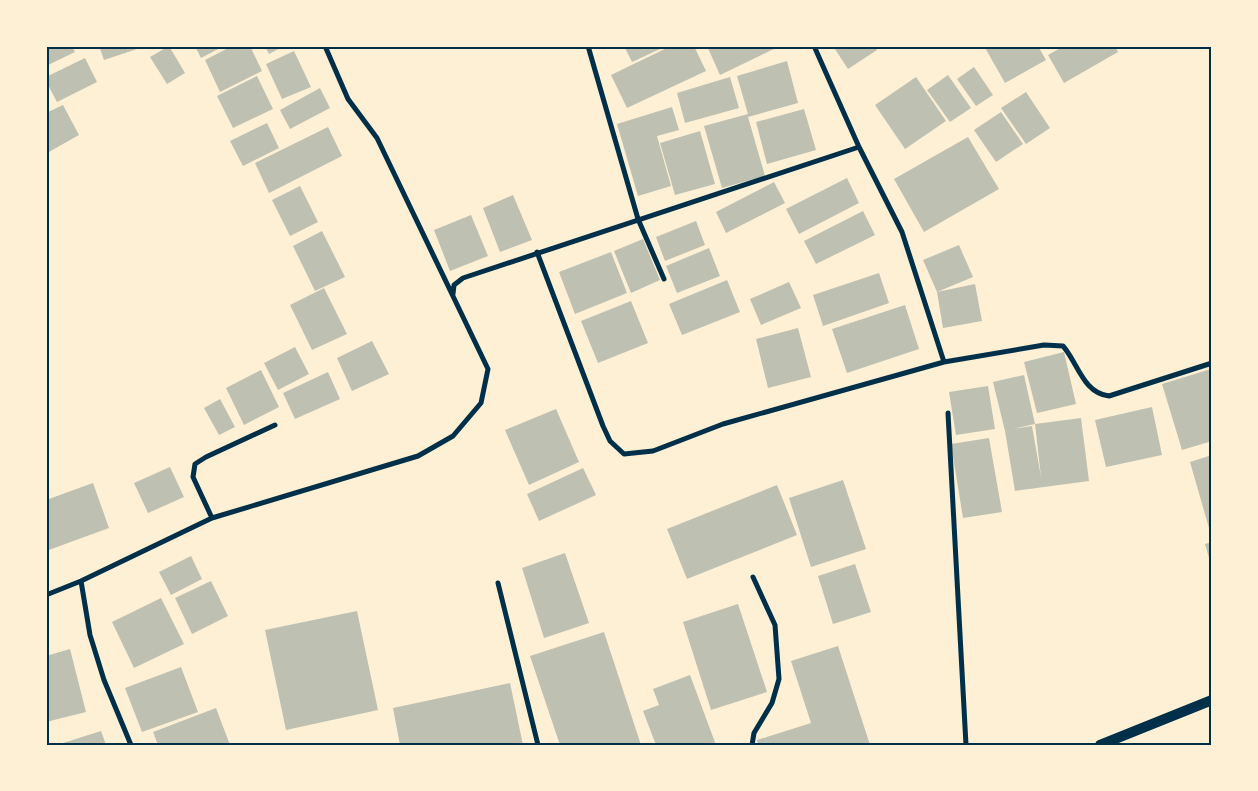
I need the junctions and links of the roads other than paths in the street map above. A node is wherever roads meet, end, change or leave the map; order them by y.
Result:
1 (326, 46) edge
2 (588, 46) edge
3 (814, 46) edge
4 (859, 147) junction
5 (638, 219) junction
6 (537, 252) junction
7 (664, 279) dead end
8 (452, 294) junction
9 (944, 362) junction
10 (1212, 363) edge
11 (948, 413) dead end
12 (275, 425) dead end
13 (212, 518) junction
14 (753, 577) dead end
15 (81, 581) junction
16 (498, 582) dead end
17 (46, 595) edge
18 (1212, 700) edge
19 (131, 745) edge
20 (538, 745) edge
21 (752, 745) edge
22 (966, 745) edge
23 (1100, 745) edge

1 - 8 street
2 - 5 street
3 - 4 street
4 - 5 street
4 - 9 street
5 - 6 street
5 - 7 street
6 - 8 street
6 - 9 street
8 - 13 street
9 - 10 street
11 - 22 street
12 - 13 street
13 - 15 street
14 - 21 street
15 - 17 street
15 - 19 street
16 - 20 street
18 - 23 main road

